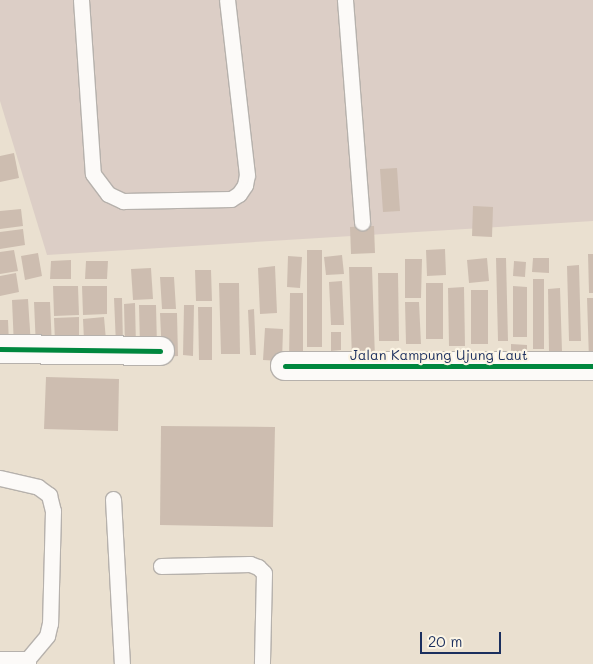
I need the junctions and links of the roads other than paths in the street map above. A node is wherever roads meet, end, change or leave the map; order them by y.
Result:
1 (81, 0) edge
2 (227, 0) edge
3 (345, 0) edge
4 (362, 222) dead end
5 (0, 349) edge
6 (160, 351) dead end
7 (285, 366) dead end
8 (593, 366) edge
9 (0, 478) edge
10 (113, 499) dead end
11 (161, 566) dead end
12 (0, 659) edge
13 (28, 661) edge
14 (122, 664) edge
15 (262, 664) edge

1 - 2 lane
3 - 4 lane
5 - 6 street
7 - 8 street, Jalan Kampung Ujung Laut
9 - 13 lane
10 - 14 lane
11 - 15 lane
12 - 13 lane

